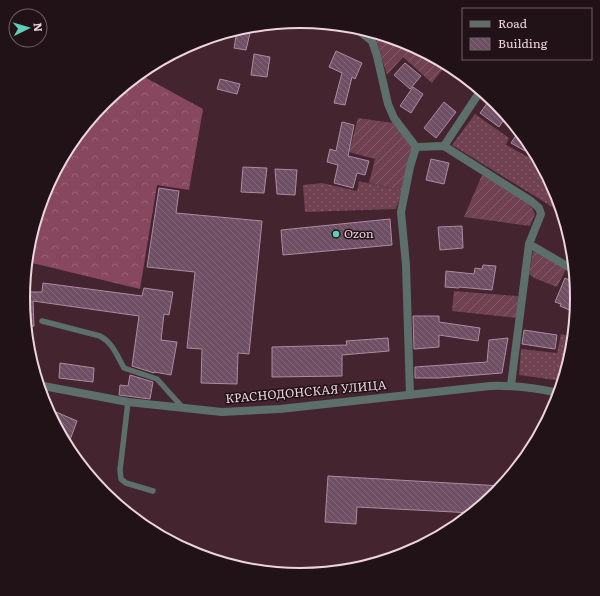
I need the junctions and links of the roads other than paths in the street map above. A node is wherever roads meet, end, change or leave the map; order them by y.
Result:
1 (367, 36) edge
2 (478, 95) edge
3 (416, 146) junction
4 (444, 146) junction
5 (529, 244) junction
6 (568, 267) edge
7 (42, 321) dead end
8 (511, 385) junction
9 (45, 386) edge
10 (553, 392) edge
11 (410, 395) junction
12 (128, 402) junction
13 (184, 409) junction
14 (153, 491) dead end

1 - 3 street
2 - 4 street
3 - 4 street
3 - 11 street
4 - 5 street
5 - 6 street
5 - 8 street
7 - 13 lane
8 - 10 street, КРАСНОДОНСКАЯ УЛИЦА
8 - 11 street, КРАСНОДОНСКАЯ УЛИЦА
9 - 12 street, КРАСНОДОНСКАЯ УЛИЦА
11 - 13 street, КРАСНОДОНСКАЯ УЛИЦА
12 - 13 street, КРАСНОДОНСКАЯ УЛИЦА
12 - 14 lane

